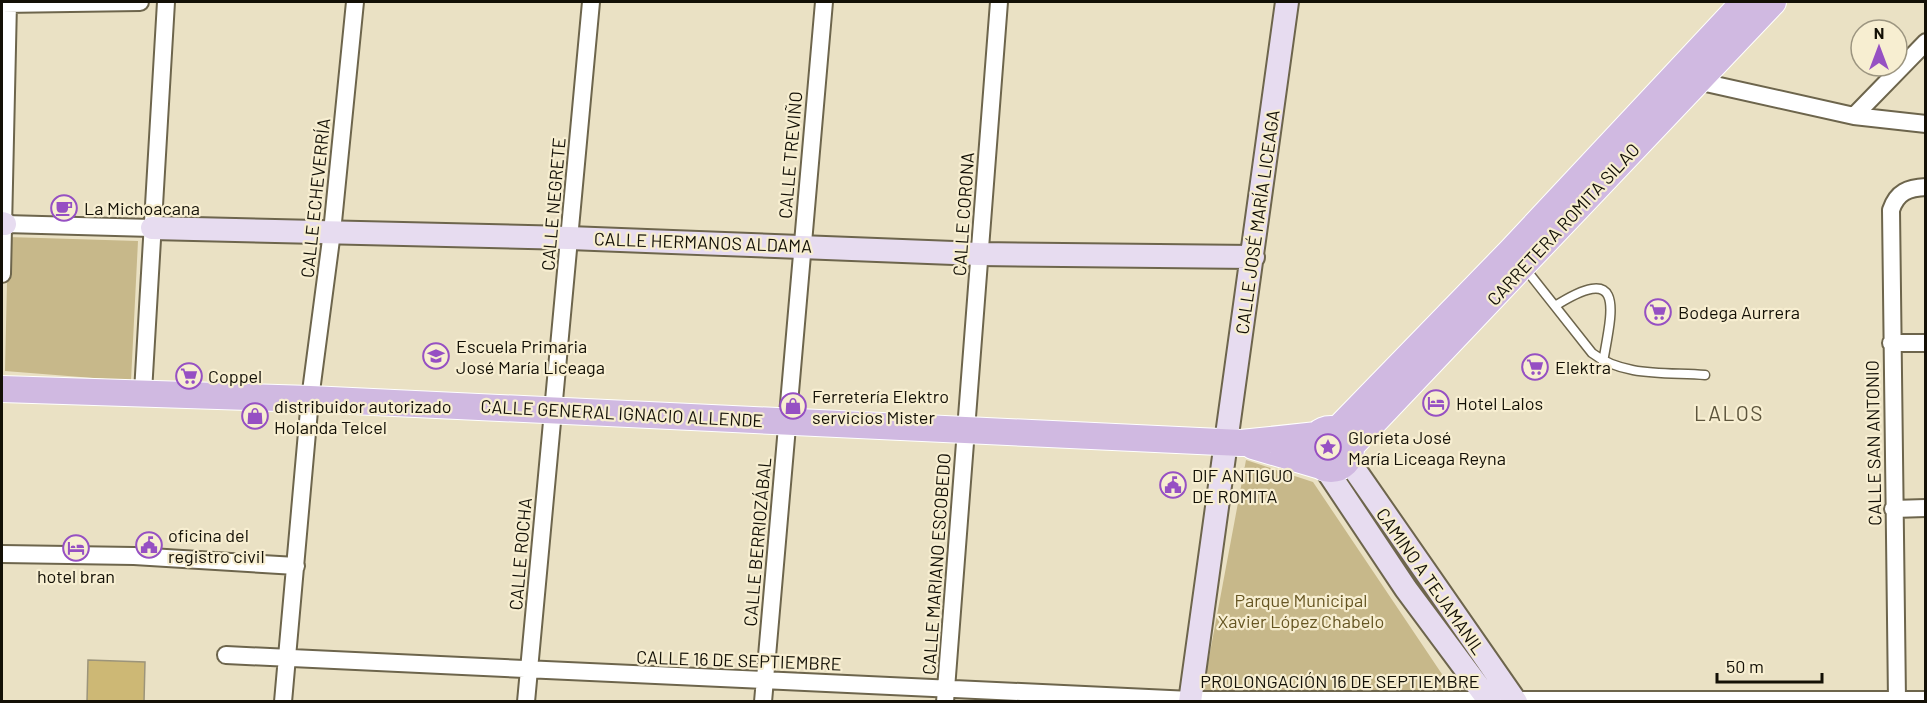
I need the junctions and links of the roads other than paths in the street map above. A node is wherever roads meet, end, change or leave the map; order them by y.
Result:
1 (140, 2) edge
2 (166, 2) edge
3 (355, 2) edge
4 (591, 2) edge
5 (824, 2) edge
6 (999, 2) edge
7 (1287, 2) edge
8 (1744, 2) edge
9 (1773, 2) edge
10 (6, 3) edge
11 (1926, 42) edge
12 (1689, 74) junction
13 (1854, 116) junction
14 (1926, 124) edge
15 (1926, 187) edge
16 (3, 224) edge
17 (152, 228) junction
18 (332, 232) junction
19 (569, 238) junction
20 (801, 246) junction
21 (979, 254) junction
22 (1254, 257) junction
23 (1517, 259) junction
24 (2, 274) edge
25 (1555, 306) junction
26 (1891, 343) junction
27 (1926, 343) edge
28 (1603, 362) junction
29 (1705, 375) dead end
30 (2, 389) edge
31 (143, 392) junction
32 (310, 399) junction
33 (554, 410) junction
34 (786, 421) junction
35 (966, 430) junction
36 (1234, 442) junction
37 (1333, 451) junction
38 (1926, 508) edge
39 (1893, 509) junction
40 (2, 554) edge
41 (296, 566) junction
42 (226, 655) dead end
43 (287, 657) junction
44 (529, 671) junction
45 (765, 680) junction
46 (945, 695) edge
47 (1897, 700) edge
48 (1926, 700) edge
49 (1190, 701) edge
50 (1222, 701) edge
51 (1394, 701) edge
52 (1489, 701) edge
53 (1515, 701) edge
54 (283, 702) edge
55 (526, 702) edge
56 (763, 702) edge

1 - 10 street
2 - 17 street
3 - 18 street, CALLE ECHEVERRÍA
4 - 19 street, CALLE NEGRETE
5 - 20 street, CALLE TREVIÑO
6 - 21 street, CALLE CORONA
7 - 22 street, CALLE JOSÉ MARÍA LICEAGA
8 - 12 main road, CARRETERA ROMITA SILAO
9 - 12 main road, CARRETERA ROMITA SILAO
10 - 16 street
11 - 13 street
12 - 13 street
12 - 23 main road, CARRETERA ROMITA SILAO
13 - 14 street
15 - 26 street, CALLE SAN ANTONIO
16 - 17 street
16 - 24 street
17 - 18 street, CALLE HERMANOS ALDAMA
17 - 31 street
18 - 19 street, CALLE HERMANOS ALDAMA
18 - 32 street, CALLE ECHEVERRÍA
19 - 20 street, CALLE HERMANOS ALDAMA
19 - 33 street, CALLE NEGRETE
20 - 21 street, CALLE HERMANOS ALDAMA
20 - 34 street, CALLE TREVIÑO
21 - 22 street, CALLE HERMANOS ALDAMA
21 - 35 street, CALLE CORONA
22 - 36 street, CALLE JOSÉ MARÍA LICEAGA
23 - 25 lane
23 - 37 main road, CARRETERA ROMITA SILAO
25 - 28 lane
25 - 28 lane
26 - 27 street
26 - 39 street, CALLE SAN ANTONIO
28 - 29 lane
30 - 31 main road, CALLE GENERAL IGNACIO ALLENDE
31 - 32 main road, CALLE GENERAL IGNACIO ALLENDE
32 - 33 main road, CALLE GENERAL IGNACIO ALLENDE
32 - 41 street, CALLE ECHEVERRÍA
33 - 34 main road, CALLE GENERAL IGNACIO ALLENDE
33 - 44 street, CALLE ROCHA
34 - 35 main road, CALLE GENERAL IGNACIO ALLENDE
34 - 45 street, CALLE BERRIOZÁBAL
35 - 36 main road, CALLE GENERAL IGNACIO ALLENDE
35 - 46 street, CALLE MARIANO ESCOBEDO
36 - 37 main road, CALLE GENERAL IGNACIO ALLENDE
36 - 49 street, CALLE JOSÉ MARÍA LICEAGA
37 - 52 street, CAMINO A TEJAMANIL
37 - 53 street, CAMINO A TEJAMANIL
38 - 39 street
39 - 47 street, CALLE SAN ANTONIO
40 - 41 street
41 - 43 street, CALLE ECHEVERRÍA
42 - 43 street, CALLE 16 DE SEPTIEMBRE
43 - 44 street, CALLE 16 DE SEPTIEMBRE
43 - 54 street, CALLE ECHEVERRÍA
44 - 45 street, CALLE 16 DE SEPTIEMBRE
44 - 55 street, CALLE ROCHA
45 - 46 street, CALLE 16 DE SEPTIEMBRE
45 - 56 street, CALLE BERRIOZÁBAL
46 - 49 street, CALLE 16 DE SEPTIEMBRE
47 - 48 street, PROLONGACIÓN 16 DE SEPTIEMBRE
47 - 53 street, PROLONGACIÓN 16 DE SEPTIEMBRE
49 - 50 street, PROLONGACIÓN 16 DE SEPTIEMBRE
50 - 51 street, PROLONGACIÓN 16 DE SEPTIEMBRE
51 - 52 street, PROLONGACIÓN 16 DE SEPTIEMBRE
52 - 53 street, PROLONGACIÓN 16 DE SEPTIEMBRE

